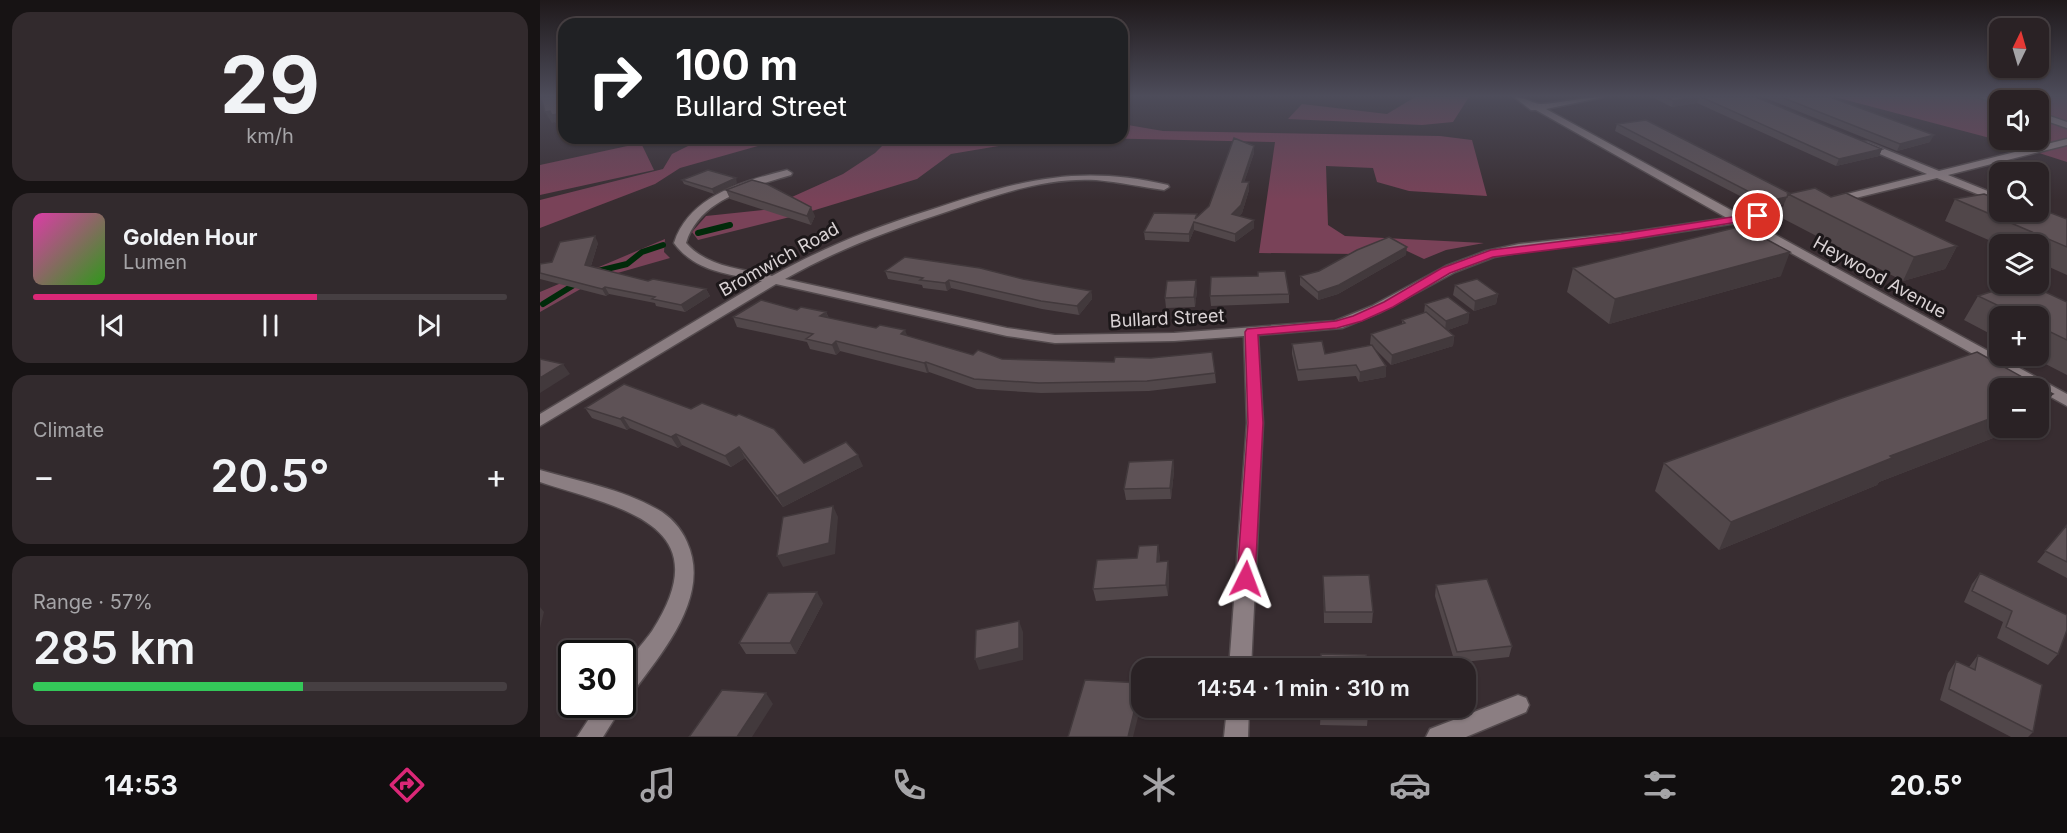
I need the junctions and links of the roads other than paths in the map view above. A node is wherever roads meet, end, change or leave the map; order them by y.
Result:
1 (1577, 131) edge
2 (1854, 141) edge
3 (2067, 142) edge
4 (787, 173) dead end
5 (1938, 175) junction
6 (1164, 186) dead end
7 (1989, 196) edge
8 (1740, 220) junction
9 (772, 281) junction
10 (1251, 332) junction
11 (2067, 401) edge
12 (540, 421) edge
13 (540, 476) edge
14 (1241, 658) edge
15 (636, 669) edge
16 (1518, 705) dead end
17 (603, 718) edge
18 (1237, 718) edge
19 (589, 737) edge
20 (1236, 737) edge
21 (1438, 737) edge

1 - 8 street, Heywood Avenue
2 - 5 street
3 - 5 street, Bullard Street
4 - 9 street, Bullard Street
5 - 7 street
5 - 8 street, Bullard Street
6 - 9 street, Bromwich Road
8 - 10 street, Bullard Street
8 - 11 street, Heywood Avenue
9 - 10 street, Bullard Street
9 - 12 street, Bromwich Road
10 - 14 street
13 - 15 street
16 - 21 street
17 - 19 street
18 - 20 street

